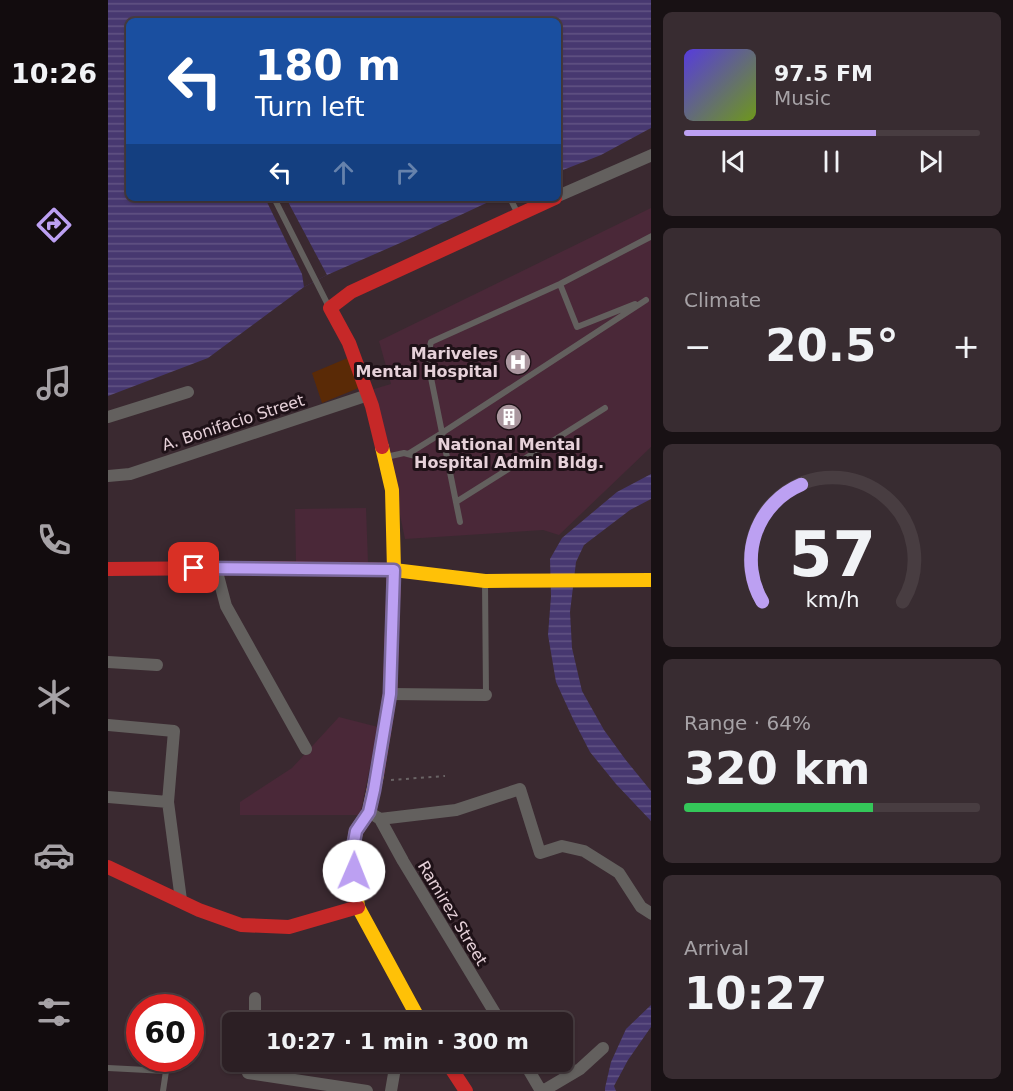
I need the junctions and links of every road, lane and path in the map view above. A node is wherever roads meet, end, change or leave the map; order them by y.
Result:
1 (651, 155) edge
2 (561, 195) edge
3 (276, 201) edge
4 (512, 201) edge
5 (548, 201) edge
6 (519, 216) junction
7 (651, 236) edge
8 (560, 284) junction
9 (649, 298) edge
10 (330, 308) junction
11 (188, 392) dead end
12 (368, 395) junction
13 (605, 408) dead end
14 (108, 417) edge
15 (442, 433) junction
16 (408, 454) junction
17 (384, 458) junction
18 (449, 465) junction
19 (108, 476) edge
20 (456, 502) junction
21 (460, 522) dead end
22 (216, 568) junction
23 (108, 569) edge
24 (394, 570) junction
25 (651, 580) edge
26 (485, 581) junction
27 (108, 662) edge
28 (157, 665) dead end
29 (390, 694) junction
30 (486, 695) joint
31 (108, 725) edge
32 (306, 748) dead end
33 (445, 776) dead end
34 (376, 781) junction
35 (108, 797) edge
36 (168, 802) junction
37 (375, 816) junction
38 (108, 867) edge
39 (181, 900) junction
40 (358, 907) junction
41 (651, 914) edge
42 (255, 998) dead end
43 (255, 1012) edge
44 (413, 1012) edge
45 (494, 1012) edge
46 (603, 1048) dead end
47 (108, 1068) edge
48 (394, 1072) edge
49 (454, 1072) edge
50 (530, 1072) edge
51 (248, 1073) dead end
52 (163, 1091) edge
53 (367, 1091) edge
54 (391, 1091) edge
55 (466, 1091) edge
56 (542, 1091) edge

1 - 2 street
3 - 10 lane
4 - 6 lane
5 - 6 main road
6 - 10 main road
7 - 8 lane
8 - 9 lane
8 - 15 lane
9 - 15 lane
10 - 12 main road
11 - 14 street
12 - 17 main road
12 - 19 street, A. Bonifacio Street
13 - 20 lane
15 - 16 lane
15 - 18 lane
16 - 17 lane
16 - 18 lane
17 - 24 main road
18 - 20 lane
20 - 21 lane
22 - 23 main road
22 - 24 main road
22 - 32 street
24 - 26 main road
24 - 29 main road
25 - 26 main road
26 - 30 lane
27 - 28 street
29 - 30 street
29 - 34 main road
31 - 36 street
33 - 34 path
34 - 37 main road
35 - 36 street
36 - 39 street
37 - 40 main road
37 - 41 street
37 - 45 street, Ramirez Street
38 - 39 main road
39 - 40 main road
40 - 44 main road
42 - 43 street
46 - 56 street
47 - 52 lane
48 - 54 street
49 - 55 main road
50 - 56 street
51 - 53 street

